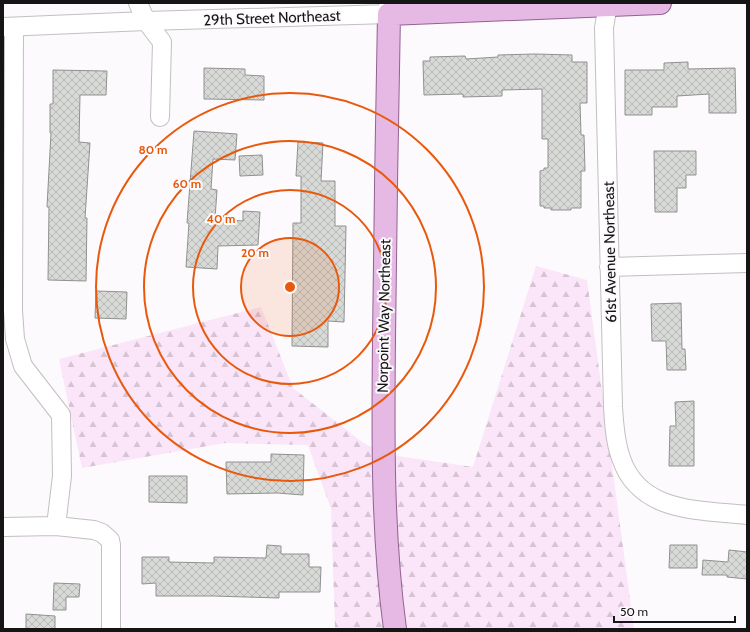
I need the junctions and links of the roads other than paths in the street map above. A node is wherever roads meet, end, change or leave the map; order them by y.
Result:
1 (138, 3) edge
2 (660, 3) edge
3 (608, 4) edge
4 (388, 9) edge
5 (146, 21) junction
6 (9, 27) edge
7 (160, 117) dead end
8 (747, 263) edge
9 (609, 267) junction
10 (747, 515) edge
11 (56, 526) junction
12 (3, 527) edge
13 (111, 629) edge
14 (394, 629) edge

1 - 5 street
2 - 3 main road, 29th Street Northeast
3 - 4 main road, 29th Street Northeast
3 - 9 street, 61st Avenue Northeast
4 - 5 street, 29th Street Northeast
4 - 14 main road, Norpoint Way Northeast
5 - 6 street, 29th Street Northeast
5 - 7 street
6 - 11 street
8 - 9 street
9 - 10 street, 61st Avenue Northeast
11 - 12 street
11 - 13 street

